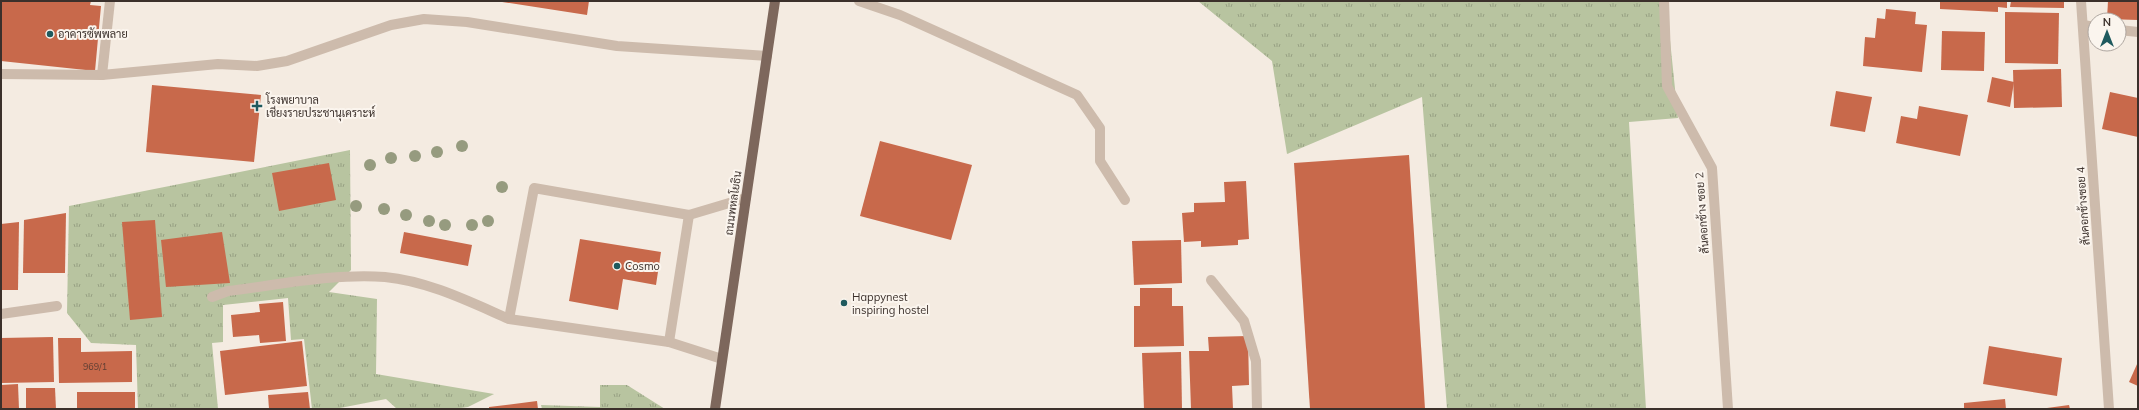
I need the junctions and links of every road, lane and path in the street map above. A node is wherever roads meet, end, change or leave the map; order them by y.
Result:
1 (110, 1) edge
2 (775, 1) edge
3 (859, 1) edge
4 (1664, 1) edge
5 (2081, 1) edge
6 (2083, 26) junction
7 (2087, 26) edge
8 (2127, 31) edge
9 (2138, 32) edge
10 (767, 56) junction
11 (1, 74) edge
12 (102, 75) junction
13 (746, 198) junction
14 (1125, 200) dead end
15 (689, 215) junction
16 (1211, 280) dead end
17 (212, 297) dead end
18 (57, 306) dead end
19 (1, 314) edge
20 (509, 319) junction
21 (669, 342) junction
22 (722, 359) junction
23 (715, 409) edge
24 (1257, 409) edge
25 (1728, 409) edge
26 (2109, 409) edge

1 - 12 street
2 - 10 main road, ถนนพหลโยธิน
3 - 14 street
4 - 25 street, สันคอกช้าง ซอย 2
5 - 6 street, สันคอกช้างซอย 4
6 - 7 street
6 - 26 street, สันคอกช้างซอย 4
8 - 9 street
10 - 12 street
10 - 13 main road, ถนนพหลโยธิน
11 - 12 street
13 - 15 street
13 - 22 main road, ถนนพหลโยธิน
15 - 20 street
15 - 21 street
16 - 24 street
17 - 20 street
18 - 19 street
20 - 21 street
21 - 22 street
22 - 23 main road, ถนนพหลโยธิน

